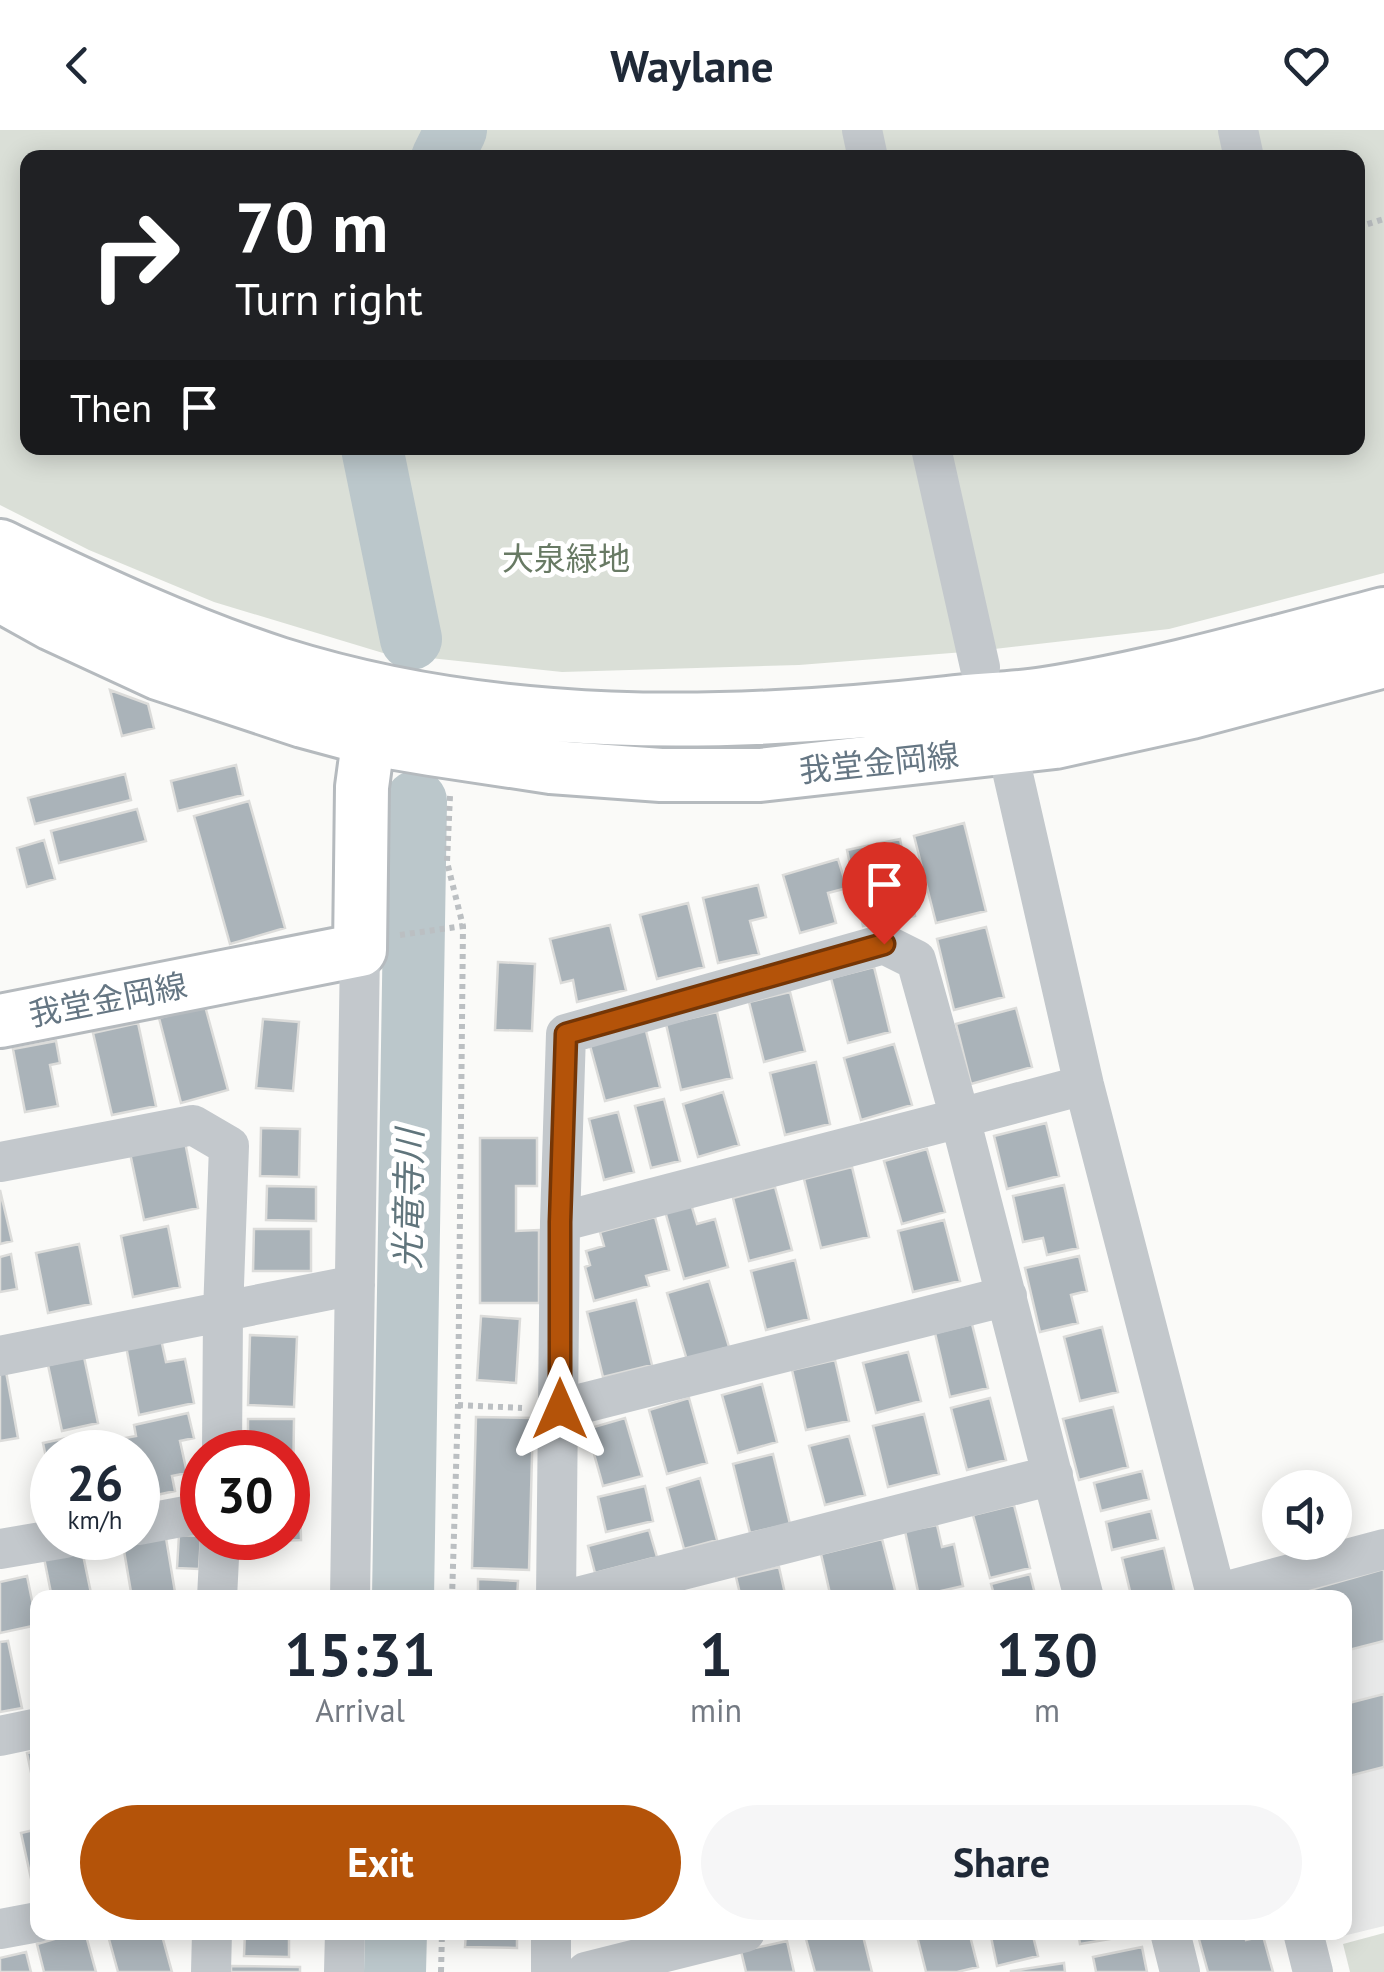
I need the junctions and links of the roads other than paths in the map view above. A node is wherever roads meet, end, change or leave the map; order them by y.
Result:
1 (933, 455) edge
2 (0, 546) edge
3 (0, 595) edge
4 (1384, 614) edge
5 (1384, 661) edge
6 (988, 683) junction
7 (371, 714) junction
8 (1008, 749) junction
9 (375, 943) junction
10 (0, 1021) edge
11 (1084, 1085) junction
12 (960, 1118) junction
13 (0, 1162) edge
14 (560, 1222) junction
15 (355, 1285) junction
16 (1008, 1296) junction
17 (222, 1313) junction
18 (0, 1356) edge
19 (560, 1409) junction
20 (222, 1430) edge
21 (1053, 1476) junction
22 (30, 1544) edge
23 (0, 1549) edge
24 (1384, 1549) edge
25 (219, 1560) edge
26 (218, 1590) edge
27 (350, 1590) edge
28 (556, 1590) edge
29 (604, 1590) edge
30 (1082, 1590) edge
31 (1214, 1590) edge
32 (1237, 1590) edge
33 (30, 1730) edge
34 (0, 1736) edge
35 (30, 1923) edge
36 (0, 1929) edge
37 (212, 1940) edge
38 (345, 1940) edge
39 (550, 1940) edge
40 (713, 1940) edge
41 (1172, 1940) edge
42 (1305, 1940) edge
43 (211, 1972) edge
44 (344, 1972) edge
45 (550, 1972) edge
46 (586, 1972) edge
47 (1180, 1972) edge
48 (1313, 1972) edge

1 - 6 street
2 - 7 main road, 我堂金岡線
3 - 7 main road, 我堂金岡線
4 - 6 main road, 我堂金岡線
5 - 8 main road, 我堂金岡線
6 - 7 main road, 我堂金岡線
6 - 8 street
7 - 8 main road, 我堂金岡線
7 - 9 main road
8 - 11 street
9 - 10 main road, 我堂金岡線
9 - 15 street
11 - 12 street
11 - 31 street
12 - 14 street
12 - 14 street
12 - 16 street
13 - 17 street
14 - 19 street
15 - 17 street
15 - 27 street
16 - 19 street
16 - 21 street
17 - 18 street
17 - 20 street
19 - 28 street
21 - 29 street
21 - 30 street
22 - 23 street
24 - 32 street
25 - 26 street
33 - 34 street
35 - 36 street
37 - 43 street
38 - 44 street
39 - 45 street
40 - 46 street
41 - 47 street
42 - 48 street

